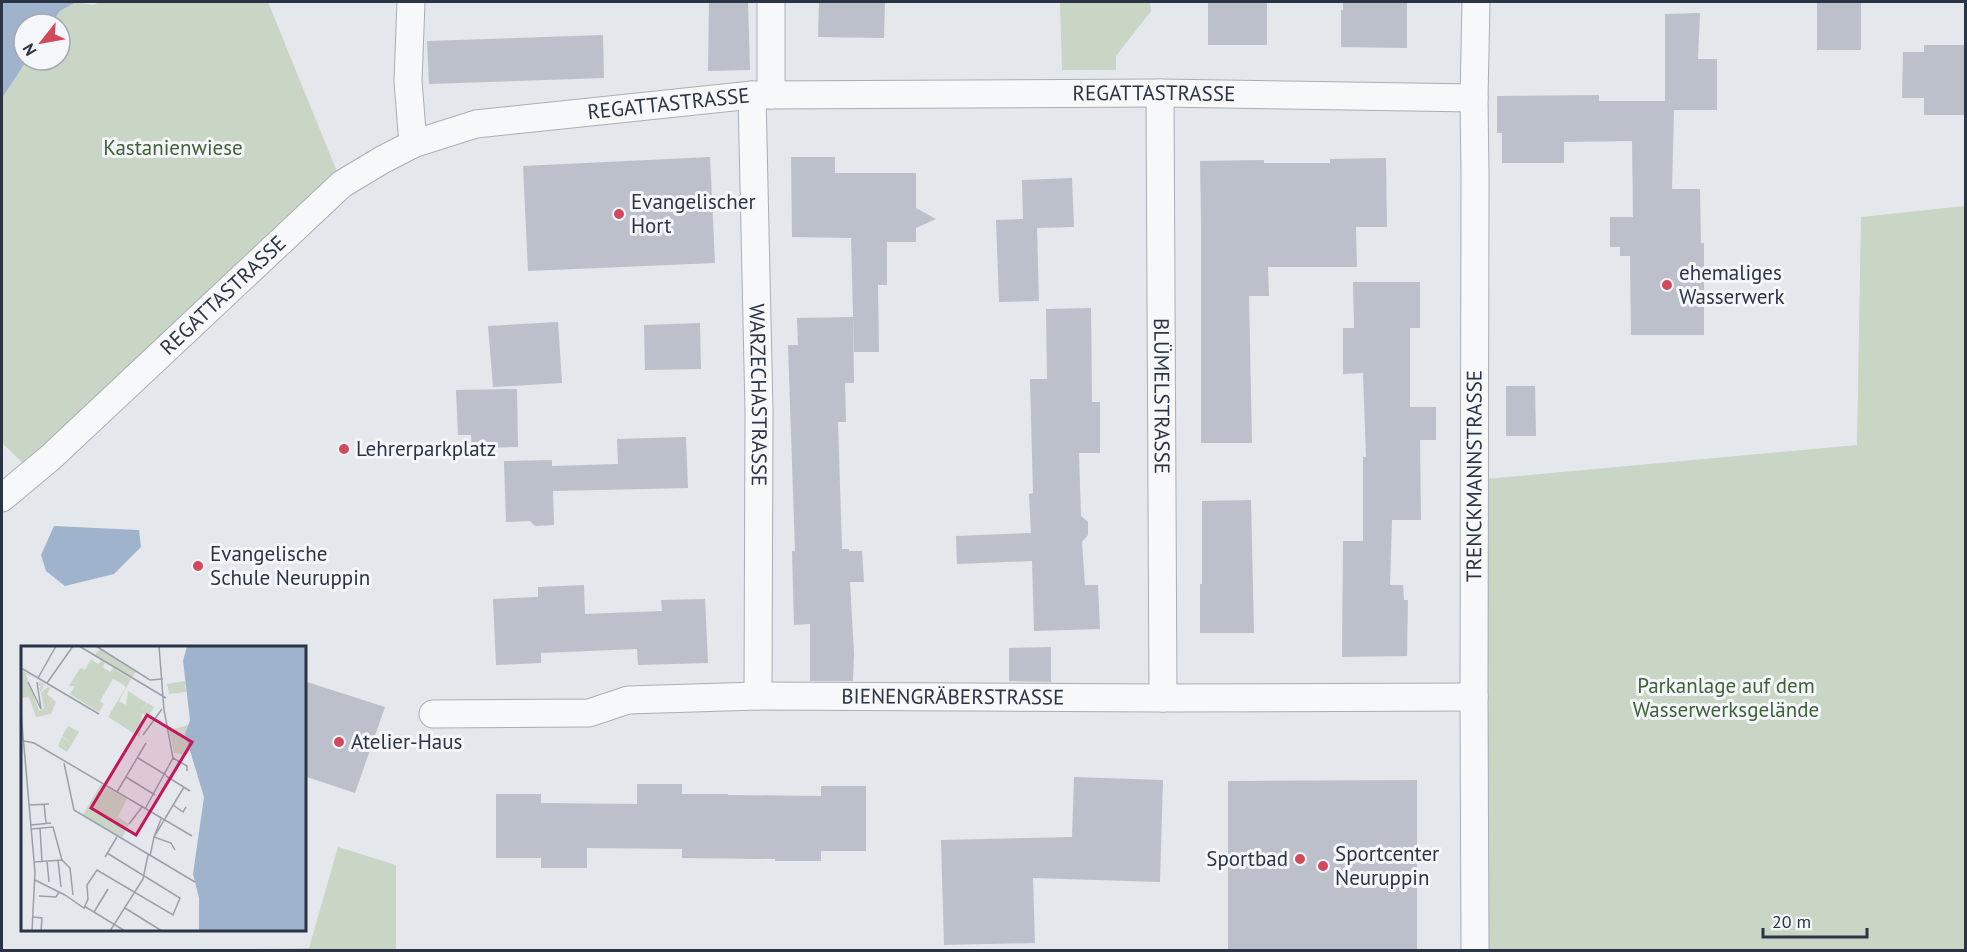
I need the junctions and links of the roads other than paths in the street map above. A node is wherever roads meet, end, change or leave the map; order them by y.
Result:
1 (411, 2) edge
2 (771, 2) edge
3 (1476, 2) edge
4 (1161, 93) junction
5 (761, 95) junction
6 (1474, 98) junction
7 (413, 144) junction
8 (2, 498) edge
9 (758, 696) junction
10 (1474, 697) junction
11 (1163, 698) junction
12 (433, 714) dead end
13 (1475, 951) edge

1 - 7 street
2 - 5 street, WARZECHASTRASSE
3 - 6 street, TRENCKMANNSTRASSE
4 - 5 street, REGATTASTRASSE
4 - 6 street, REGATTASTRASSE
4 - 11 street, BLÜMELSTRASSE
5 - 7 street, REGATTASTRASSE
5 - 9 street, WARZECHASTRASSE
6 - 10 street, TRENCKMANNSTRASSE
7 - 8 street, REGATTASTRASSE
9 - 11 street, BIENENGRÄBERSTRASSE
9 - 12 street, BIENENGRÄBERSTRASSE
10 - 11 street, BIENENGRÄBERSTRASSE
10 - 13 street, TRENCKMANNSTRASSE

